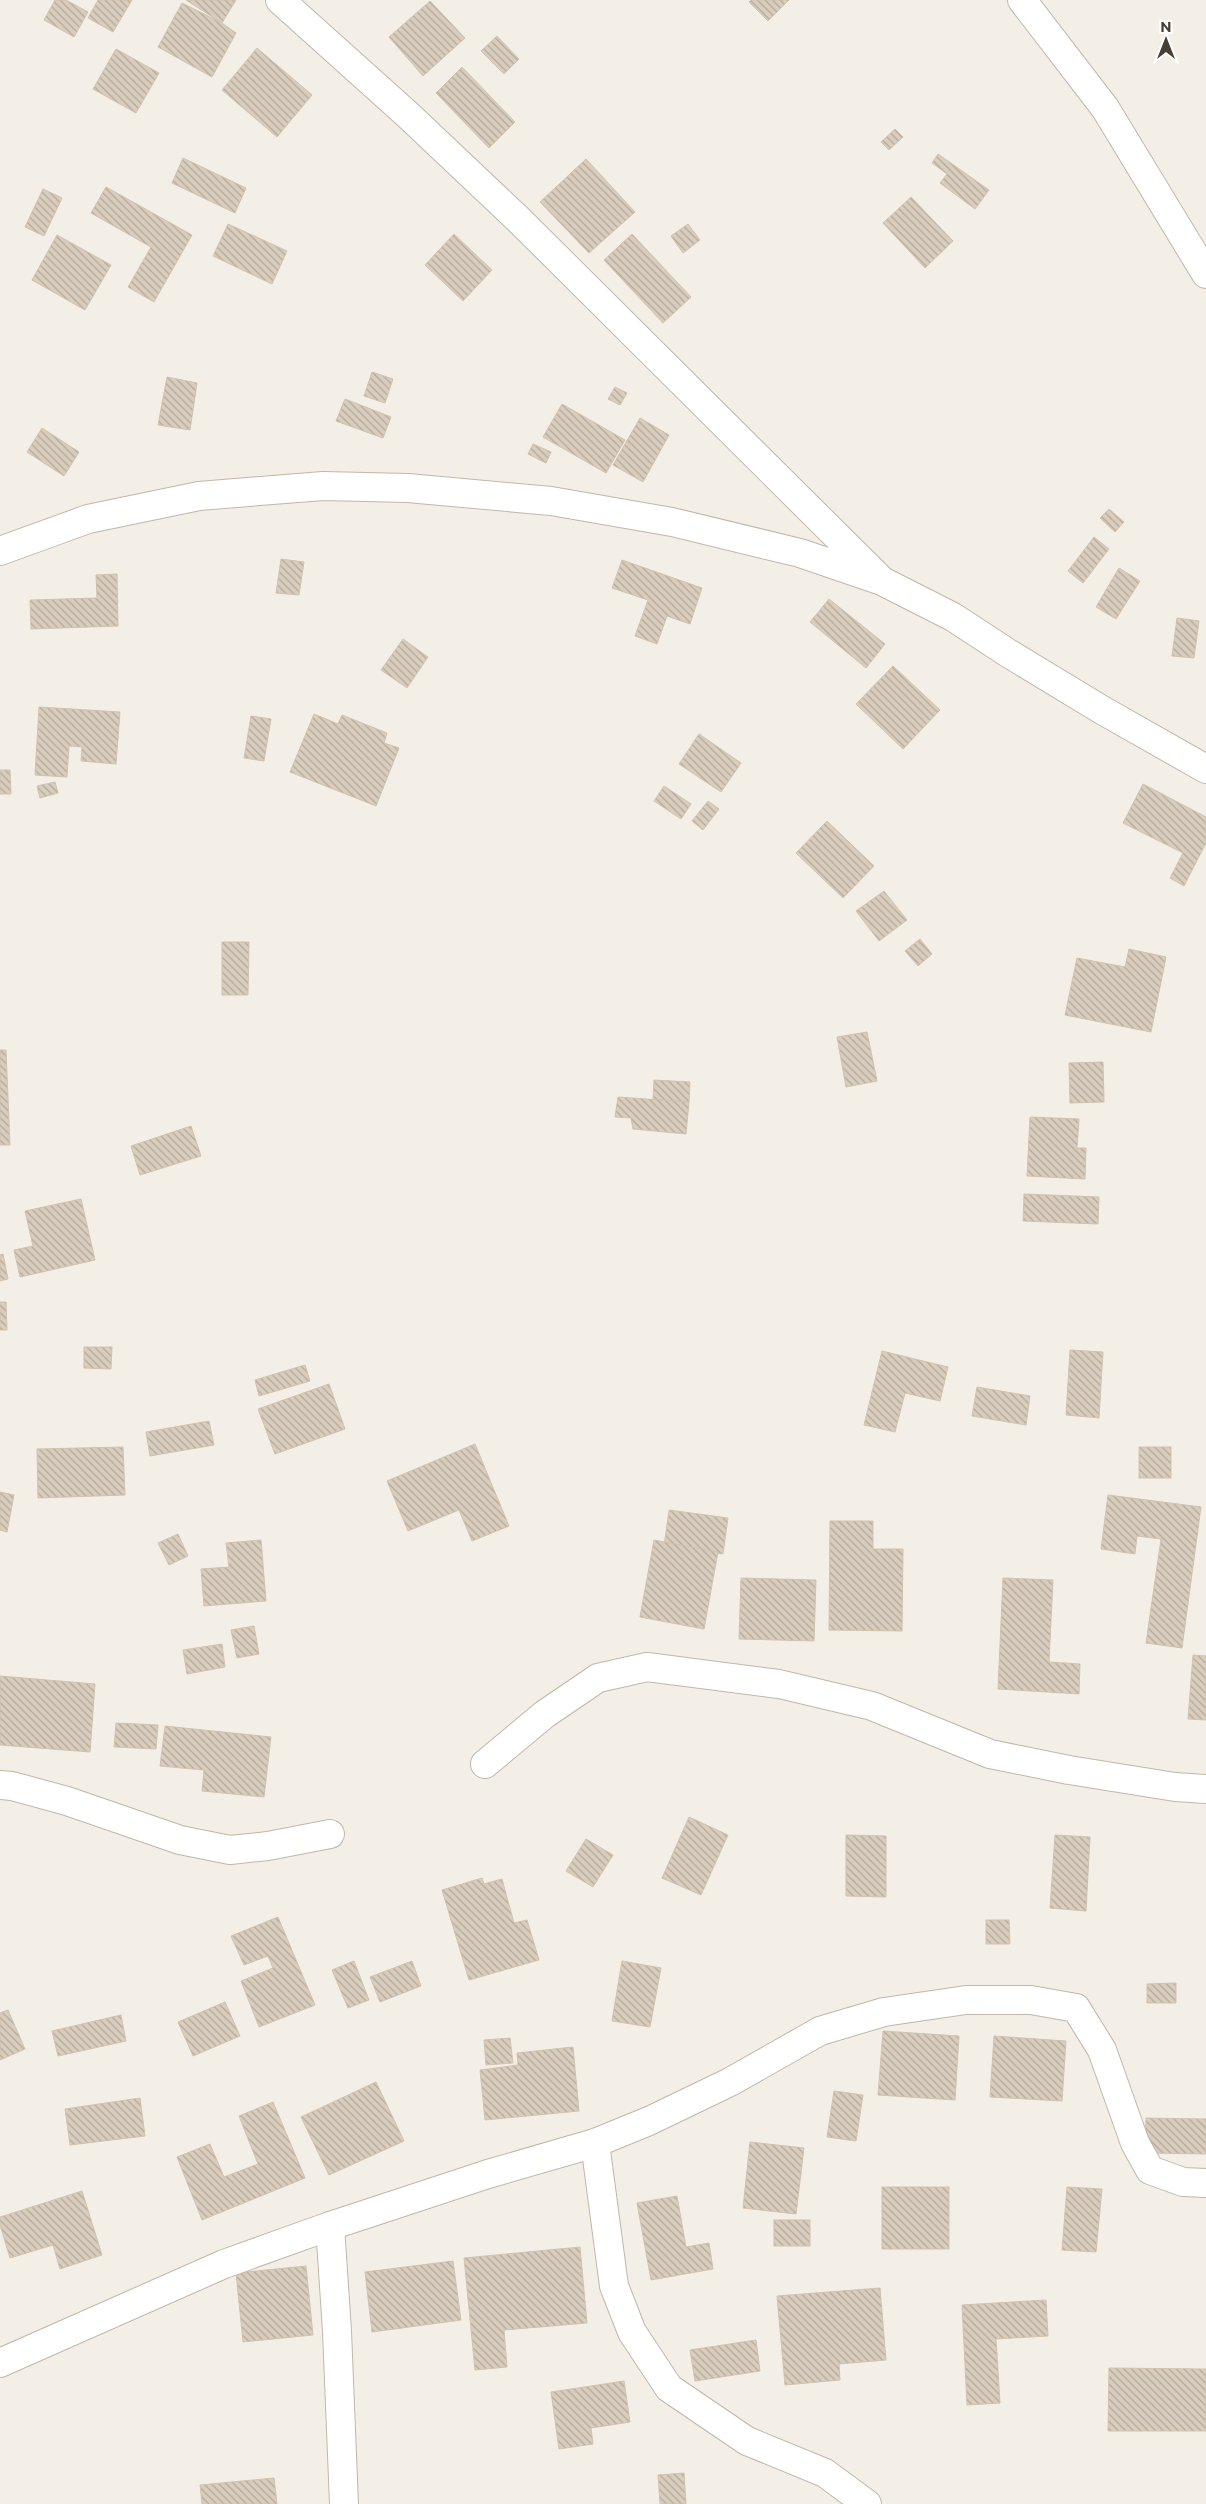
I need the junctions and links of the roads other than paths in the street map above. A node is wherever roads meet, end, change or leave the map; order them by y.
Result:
1 (280, 0) edge
2 (1022, 0) edge
3 (1206, 274) edge
4 (0, 551) edge
5 (882, 581) junction
6 (1206, 769) edge
7 (485, 1764) dead end
8 (0, 1785) edge
9 (1206, 1789) edge
10 (330, 1834) dead end
11 (596, 2143) junction
12 (1206, 2183) edge
13 (330, 2226) junction
14 (0, 2363) edge
15 (344, 2504) edge
16 (867, 2504) edge

1 - 5 street
2 - 3 street
4 - 5 street
5 - 6 street
7 - 9 street
8 - 10 street
11 - 12 street
11 - 13 street
11 - 16 street
13 - 14 street
13 - 15 street

